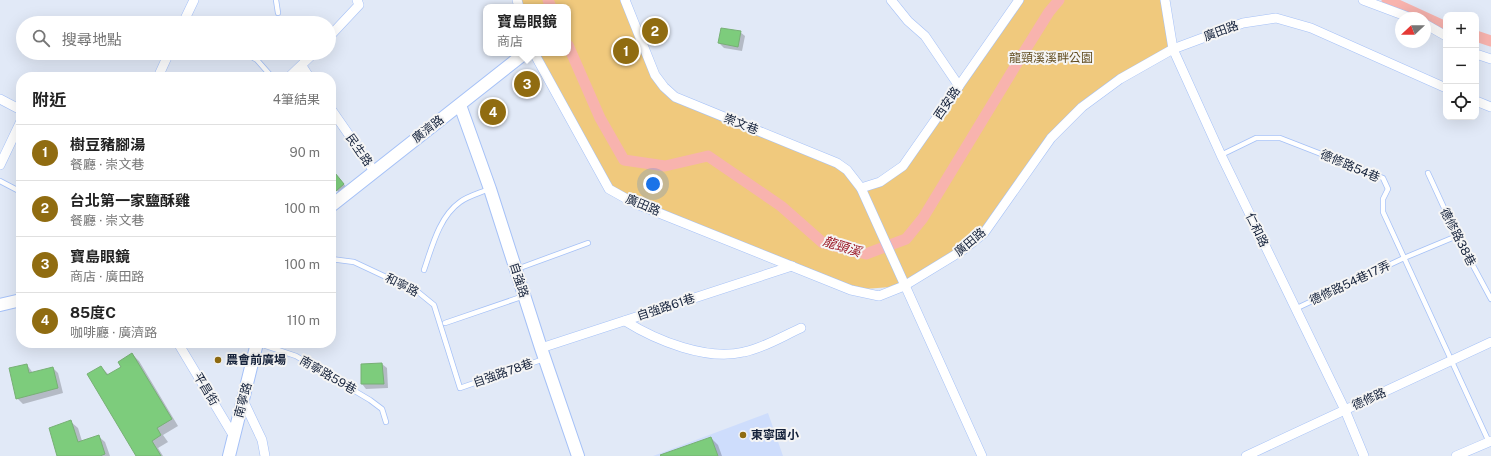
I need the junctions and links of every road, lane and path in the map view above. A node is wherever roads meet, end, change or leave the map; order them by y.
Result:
1 (194, 0) edge
2 (276, 0) edge
3 (358, 0) edge
4 (625, 0) edge
5 (891, 0) edge
6 (1019, 0) edge
7 (1165, 0) edge
8 (1363, 0) edge
9 (1395, 12) edge
10 (278, 13) dead end
11 (186, 16) edge
12 (1431, 27) edge
13 (336, 30) edge
14 (1443, 34) edge
15 (1173, 49) junction
16 (1479, 55) edge
17 (521, 56) edge
18 (536, 56) edge
19 (1491, 59) edge
20 (166, 60) edge
21 (257, 60) edge
22 (308, 60) edge
23 (302, 66) junction
24 (162, 72) edge
25 (268, 72) edge
26 (295, 72) edge
27 (306, 72) edge
28 (959, 86) junction
29 (1443, 87) edge
30 (0, 99) edge
31 (1479, 101) edge
32 (460, 105) junction
33 (16, 107) edge
34 (1491, 107) edge
35 (336, 116) edge
36 (16, 131) edge
37 (1221, 155) junction
38 (0, 164) edge
39 (374, 171) junction
40 (1428, 173) dead end
41 (0, 181) edge
42 (861, 188) junction
43 (16, 189) edge
44 (490, 189) junction
45 (336, 202) edge
46 (1457, 236) junction
47 (588, 243) dead end
48 (1404, 258) junction
49 (336, 260) edge
50 (792, 266) junction
51 (516, 269) junction
52 (424, 270) dead end
53 (904, 286) junction
54 (524, 296) junction
55 (1491, 299) edge
56 (16, 301) edge
57 (0, 305) edge
58 (1296, 309) junction
59 (625, 321) junction
60 (445, 323) dead end
61 (801, 328) dead end
62 (1491, 342) edge
63 (181, 348) edge
64 (256, 348) edge
65 (272, 348) edge
66 (543, 354) junction
67 (1451, 361) junction
68 (460, 388) joint
69 (244, 400) junction
70 (1345, 410) junction
71 (386, 422) dead end
72 (234, 435) junction
73 (1490, 441) edge
74 (229, 456) edge
75 (265, 456) edge
76 (578, 456) edge
77 (982, 456) edge
78 (1246, 456) edge
79 (1364, 456) edge
80 (1456, 456) edge

1 - 11 street
2 - 10 lane
3 - 13 street
4 - 42 street, 崇文巷
5 - 28 street
6 - 28 street, 西安路
7 - 15 street, 仁和路
8 - 9 street
12 - 14 street
15 - 29 street, 廣田路
15 - 37 street, 仁和路
15 - 53 street, 廣田路
16 - 19 street
17 - 32 street, 廣濟路
18 - 50 street, 廣田路
20 - 24 street
21 - 25 lane
22 - 23 street
23 - 26 street
23 - 27 street
28 - 42 street, 西安路
30 - 33 street
31 - 34 street
32 - 39 street, 廣濟路
32 - 44 street, 自強路
35 - 39 street, 民生路
36 - 38 street
37 - 48 lane, 德修路54巷
37 - 58 street, 仁和路
39 - 45 street, 廣濟路
40 - 46 lane, 德修路38巷
41 - 43 lane
42 - 53 street, 崇文巷
44 - 51 street, 自強路
44 - 52 lane
46 - 48 lane, 德修路54巷17弄
46 - 55 lane, 德修路38巷
47 - 51 lane
48 - 58 lane, 德修路54巷17弄
48 - 67 lane, 德修路54巷
49 - 68 lane, 和寧路
50 - 53 street, 廣田路
50 - 59 street, 自強路61巷
51 - 54 street, 自強路
53 - 77 street, 崇文巷
54 - 60 lane
54 - 66 street, 自強路
56 - 57 street
58 - 70 street, 仁和路
59 - 61 street
59 - 66 street, 自強路61巷
62 - 67 street, 德修路
63 - 72 street, 平昌街
64 - 69 street, 南寧路
65 - 71 lane, 南寧路59巷
66 - 68 lane, 自強路78巷
66 - 76 street, 自強路
67 - 70 street, 德修路
67 - 73 lane, 德修路54巷
69 - 72 street, 南寧路
69 - 75 street
70 - 78 street, 德修路
70 - 79 street, 仁和路
72 - 74 street, 南寧路
73 - 80 street

